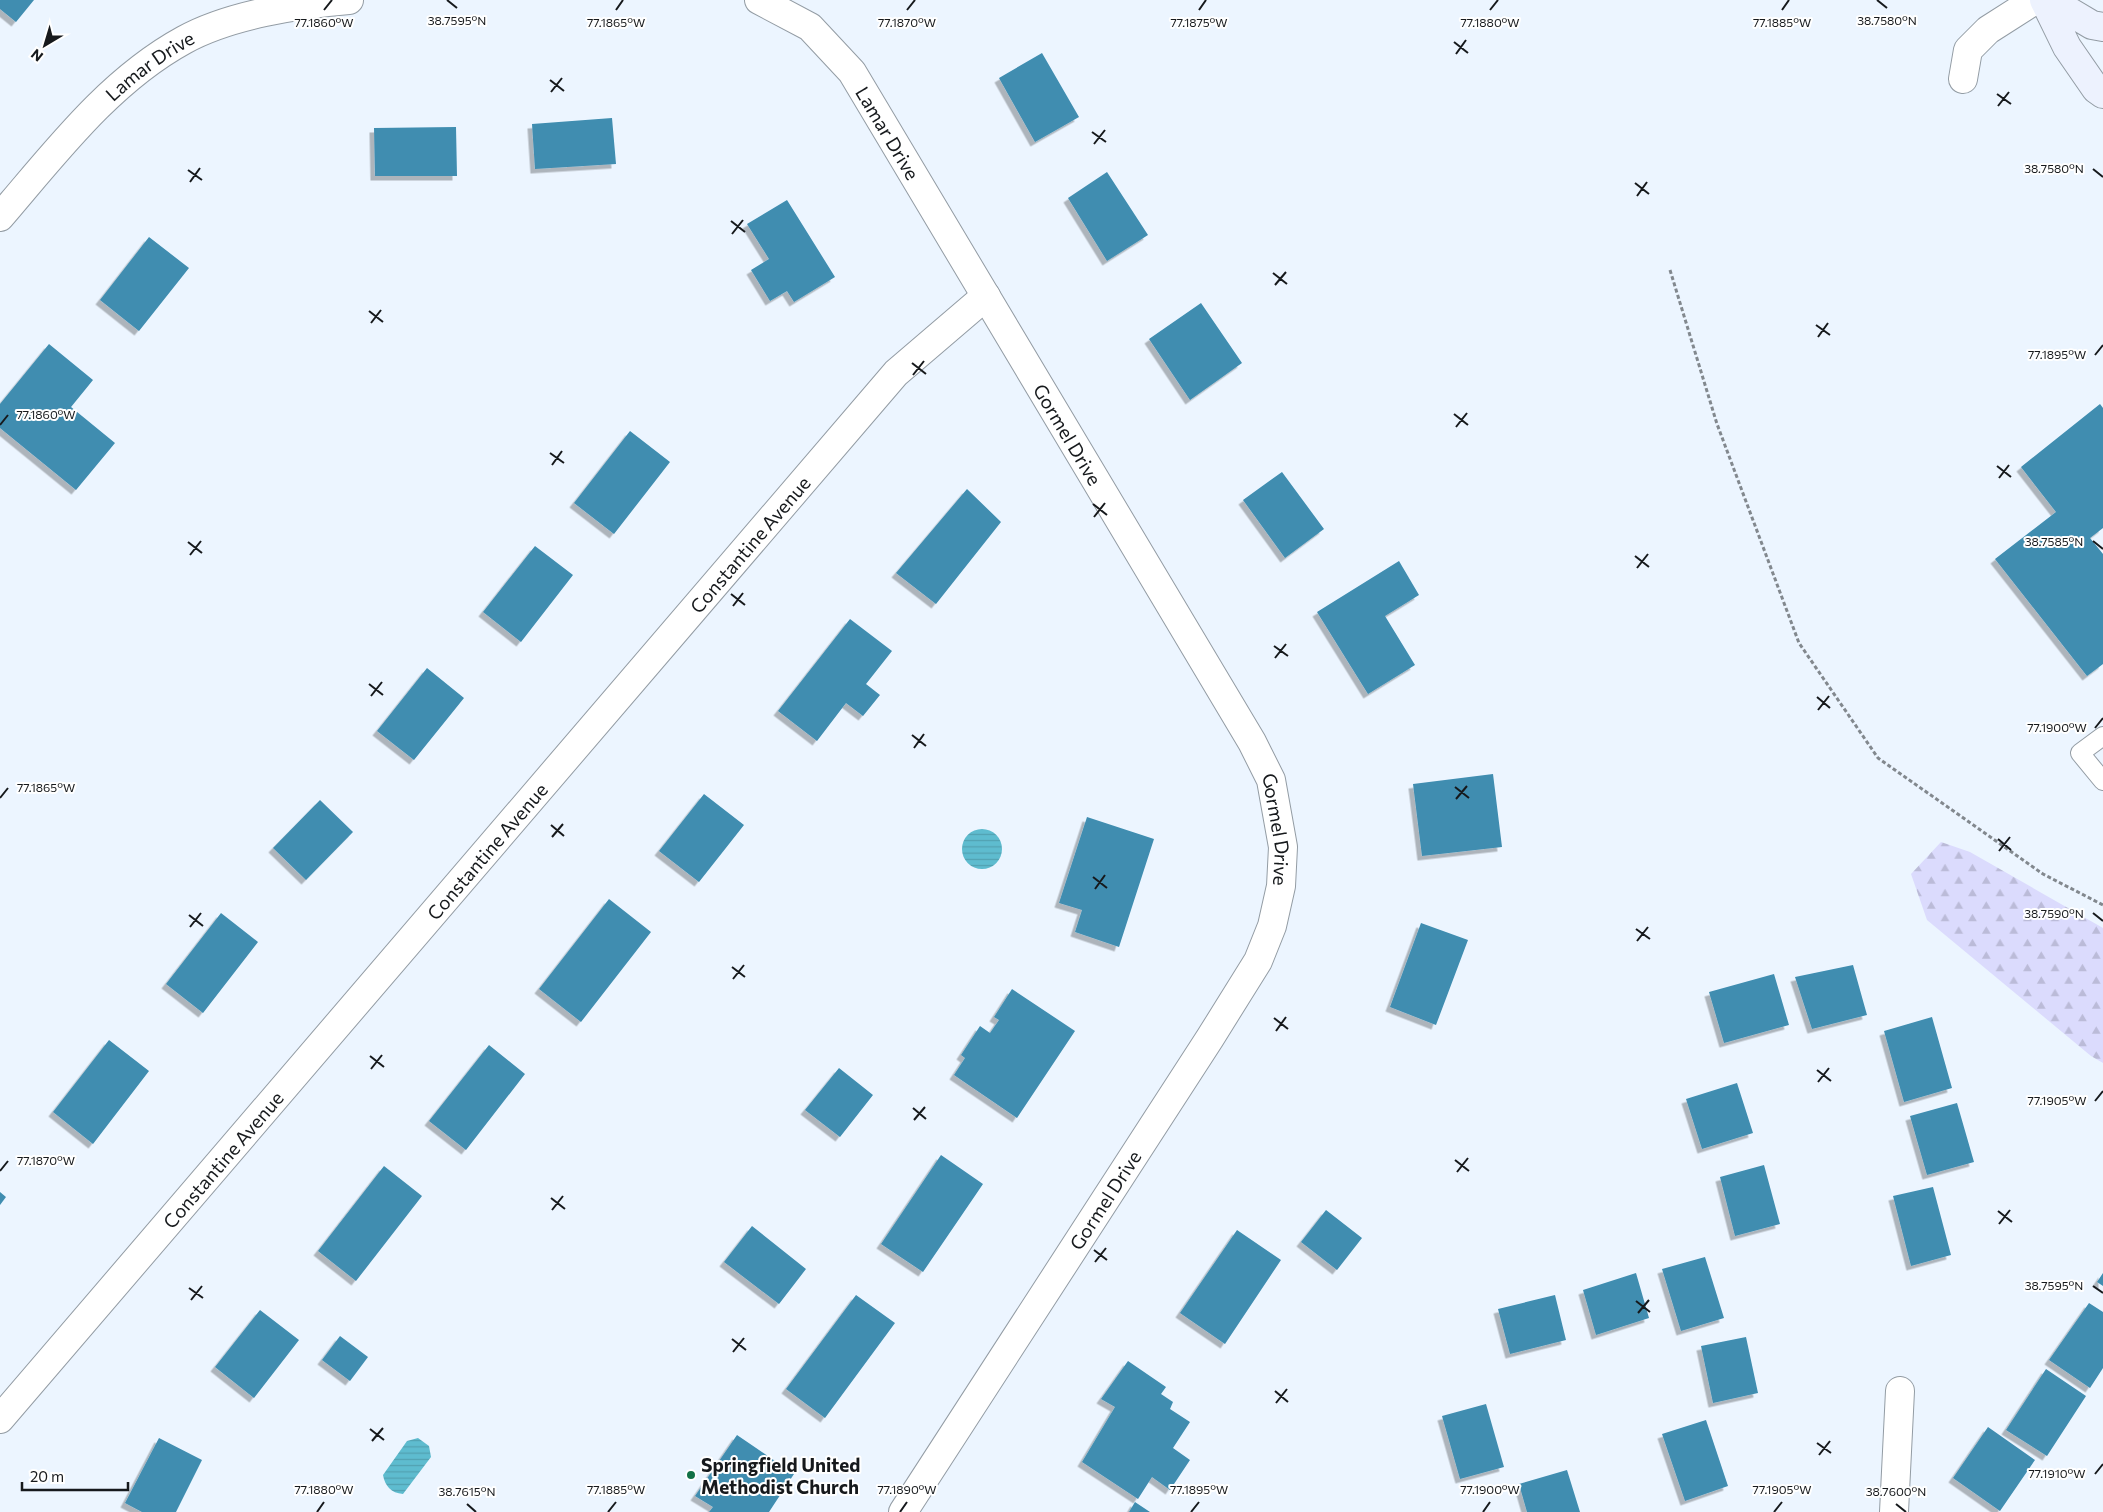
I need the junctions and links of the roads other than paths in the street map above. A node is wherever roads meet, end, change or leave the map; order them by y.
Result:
1 (349, 0) edge
2 (760, 0) edge
3 (2035, 0) edge
4 (2044, 0) edge
5 (2050, 0) edge
6 (2103, 27) edge
7 (1963, 79) dead end
8 (2103, 94) edge
9 (0, 217) edge
10 (986, 296) junction
11 (2103, 736) edge
12 (2103, 781) edge
13 (1900, 1391) dead end
14 (0, 1419) edge
15 (903, 1512) edge
16 (1894, 1512) edge

1 - 9 street, Lamar Drive
2 - 10 street, Lamar Drive
3 - 7 street
4 - 8 street
5 - 6 street
10 - 14 street, Constantine Avenue
10 - 15 street, Gormel Drive
11 - 12 lane
13 - 16 street

